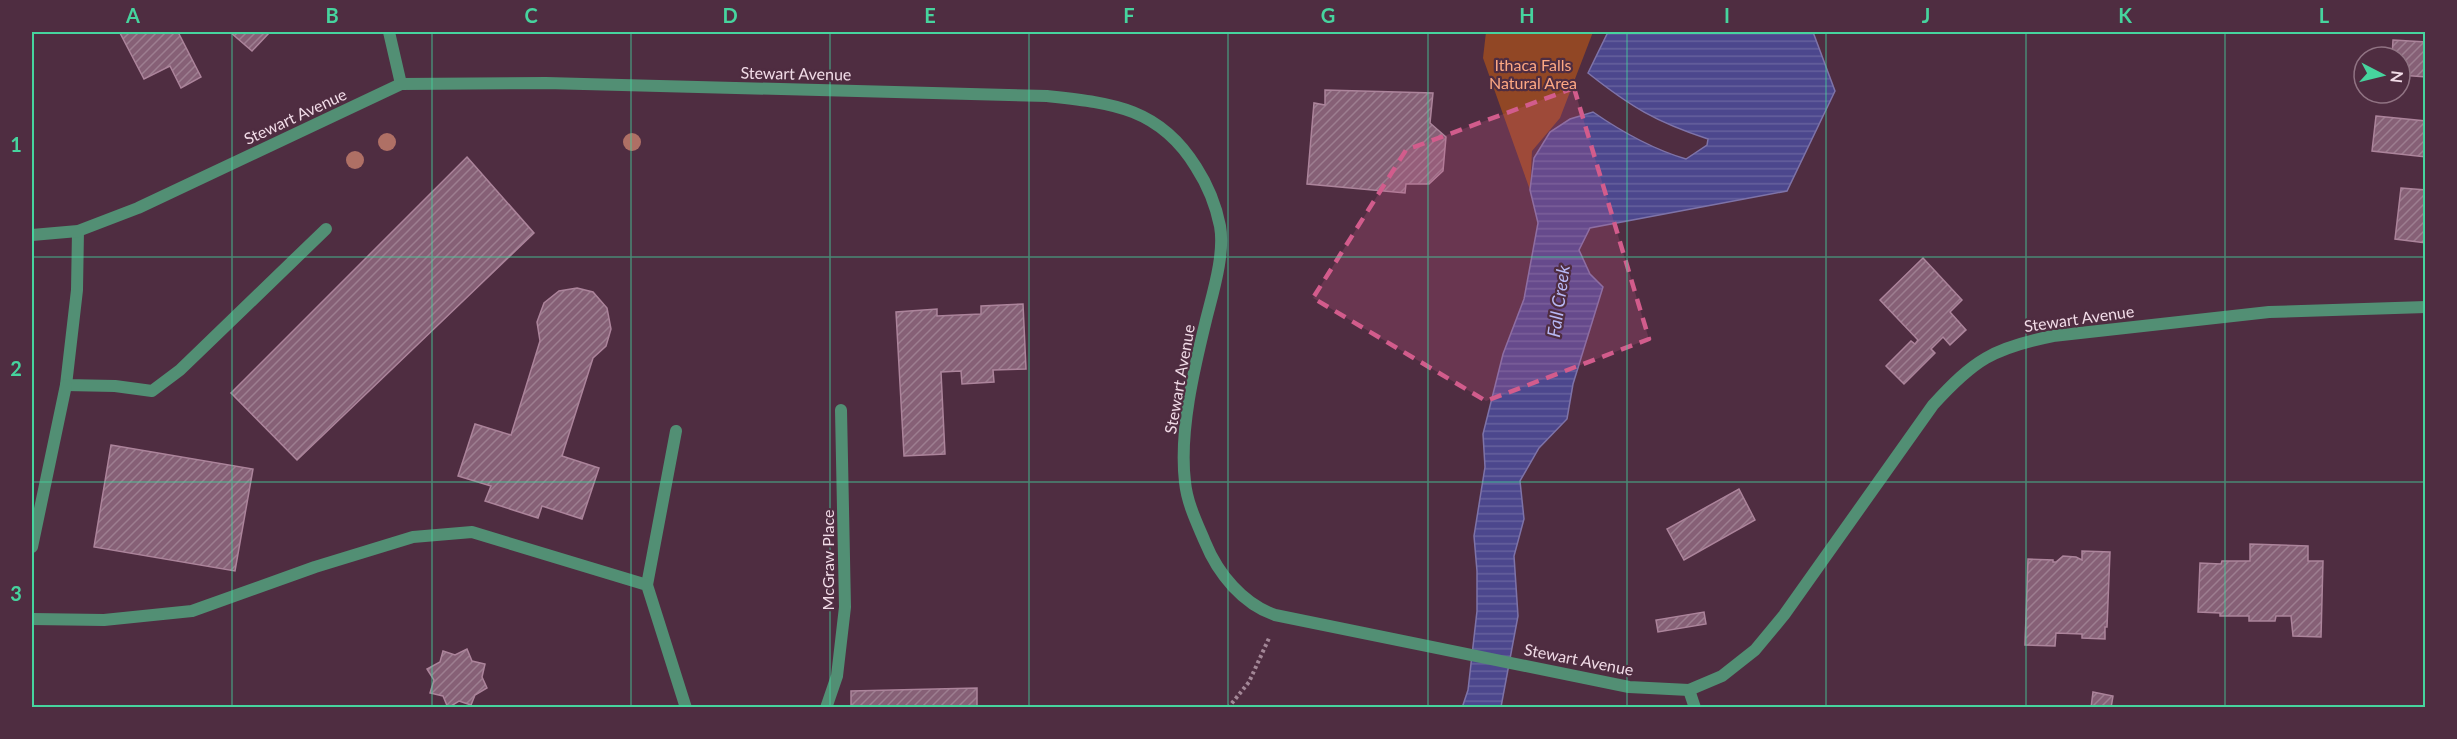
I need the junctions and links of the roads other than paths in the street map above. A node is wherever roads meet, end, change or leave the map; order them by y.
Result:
1 (389, 32) edge
2 (401, 84) junction
3 (326, 229) dead end
4 (78, 231) junction
5 (32, 235) edge
6 (2426, 307) edge
7 (66, 385) junction
8 (841, 410) dead end
9 (676, 431) dead end
10 (32, 547) edge
11 (647, 585) junction
12 (32, 619) edge
13 (1689, 690) junction
14 (686, 708) edge
15 (826, 708) edge
16 (1695, 708) edge

1 - 2 street
2 - 4 street, Stewart Avenue
2 - 13 street, Stewart Avenue
3 - 7 street
4 - 5 street, Stewart Avenue
4 - 7 street
6 - 13 street, Stewart Avenue
7 - 10 street
8 - 15 street, McGraw Place
9 - 11 street
11 - 12 street
11 - 14 street
13 - 16 street

